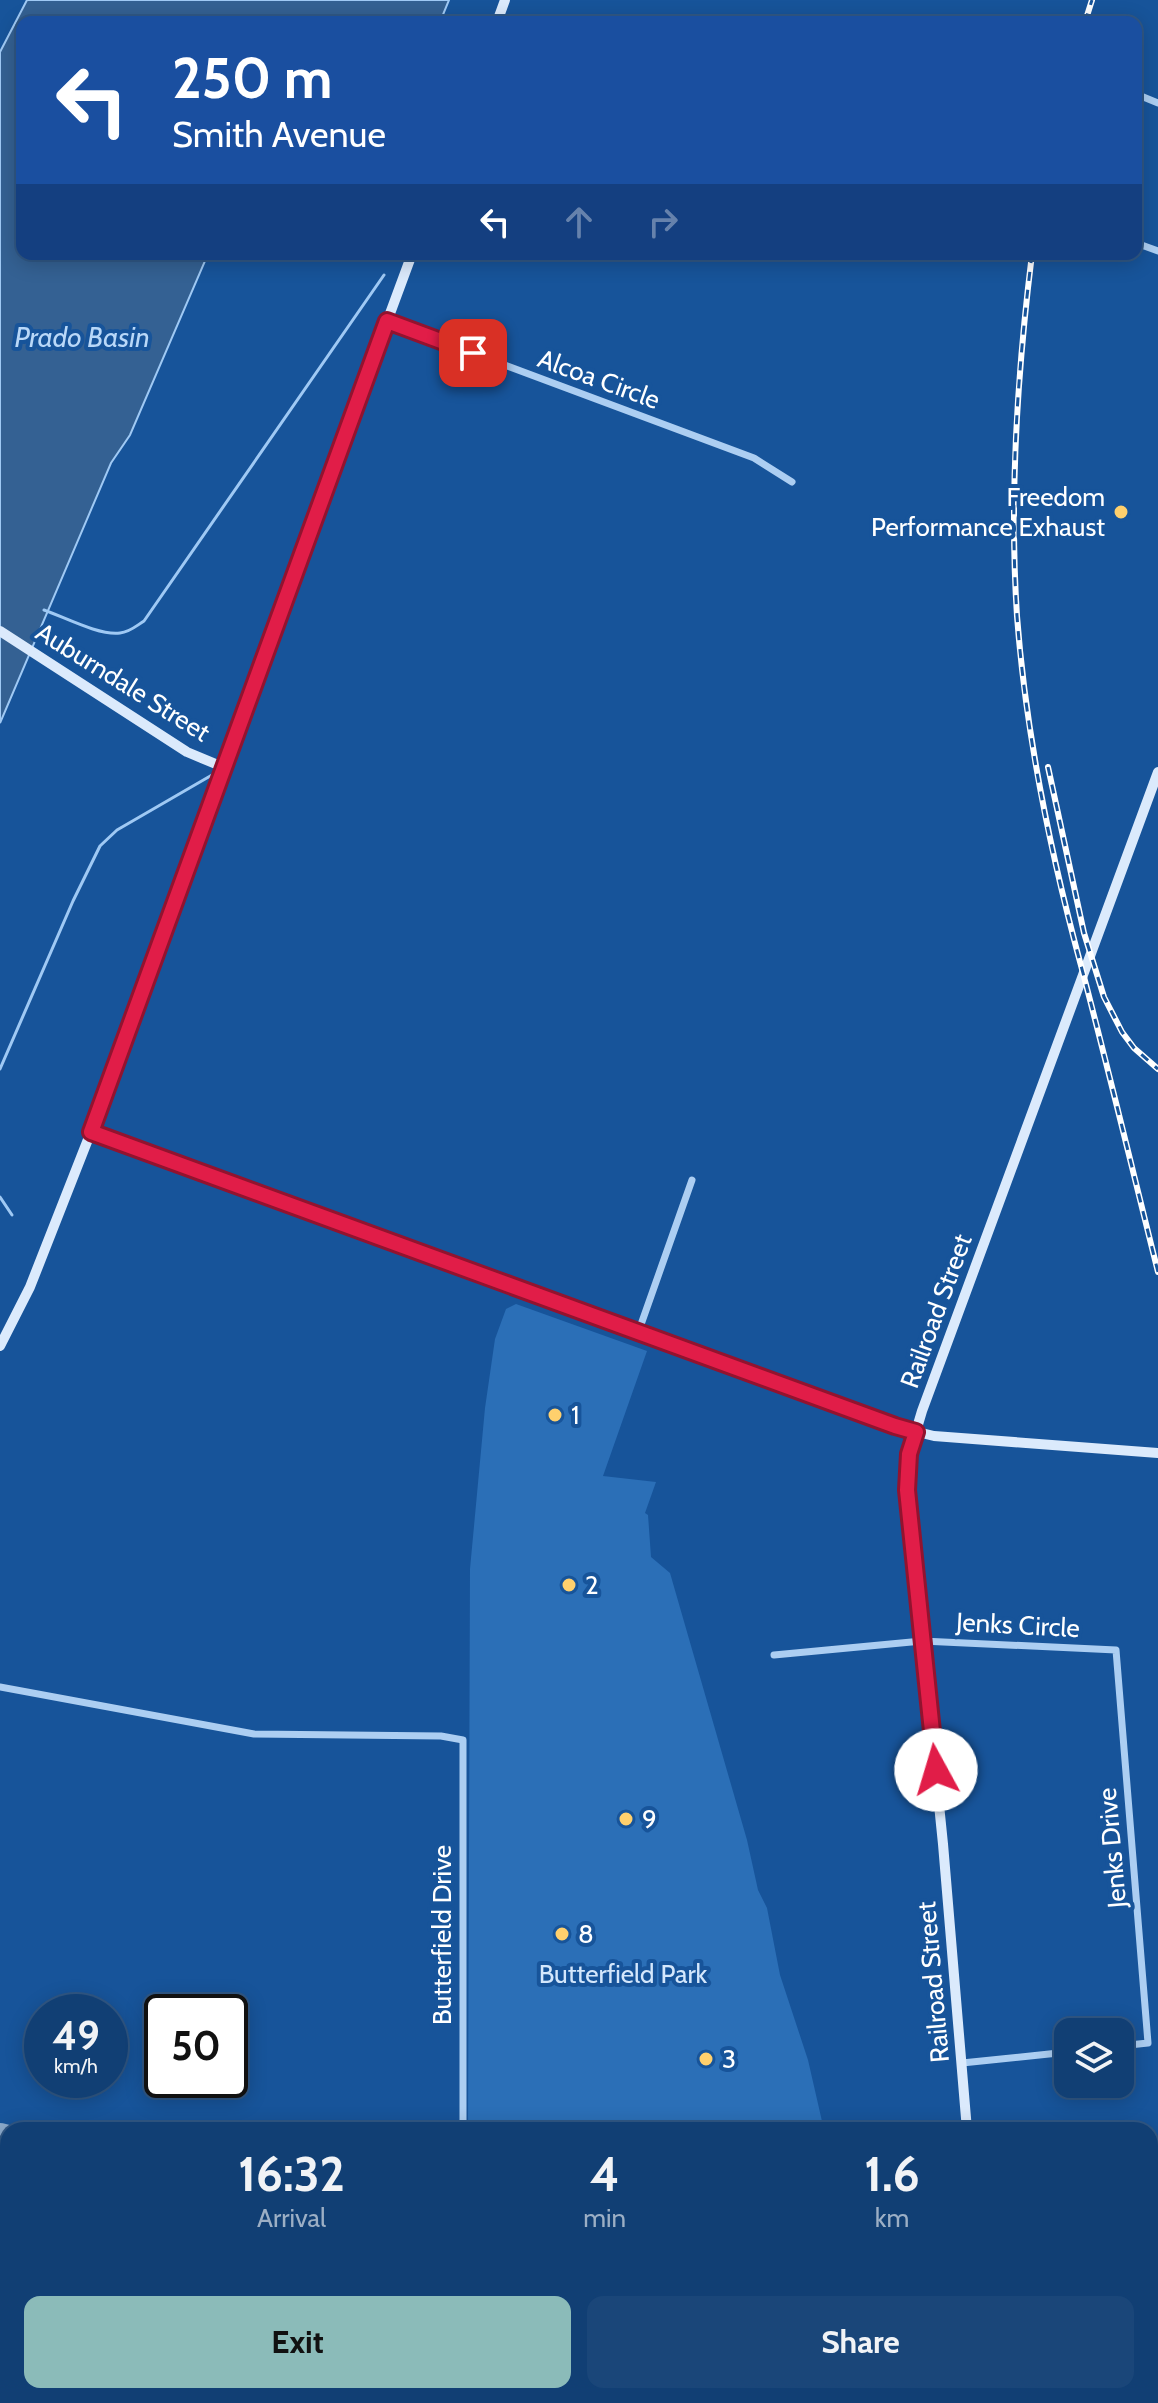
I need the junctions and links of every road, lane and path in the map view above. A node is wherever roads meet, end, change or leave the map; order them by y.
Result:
1 (410, 260) edge
2 (387, 321) junction
3 (792, 482) dead end
4 (0, 631) edge
5 (223, 767) junction
6 (1158, 772) edge
7 (91, 1132) junction
8 (692, 1180) dead end
9 (638, 1333) junction
10 (0, 1346) edge
11 (916, 1432) junction
12 (1158, 1453) edge
13 (922, 1641) junction
14 (1116, 1650) joint
15 (774, 1655) dead end
16 (0, 1687) edge
17 (1134, 2044) edge
18 (1054, 2053) edge
19 (962, 2063) junction
20 (463, 2122) edge
21 (966, 2122) edge

1 - 2 main road
2 - 3 street, Alcoa Circle
2 - 5 main road
4 - 5 main road, Auburndale Street
5 - 7 main road
6 - 11 main road, Railroad Street
7 - 9 main road
7 - 10 main road
8 - 9 street
9 - 11 main road
11 - 12 main road
11 - 13 main road, Railroad Street
13 - 14 street, Jenks Circle
13 - 15 street, Jenks Circle
13 - 19 main road, Railroad Street
14 - 17 street, Jenks Drive
16 - 20 street, Butterfield Drive
18 - 19 street
19 - 21 main road, Railroad Street

